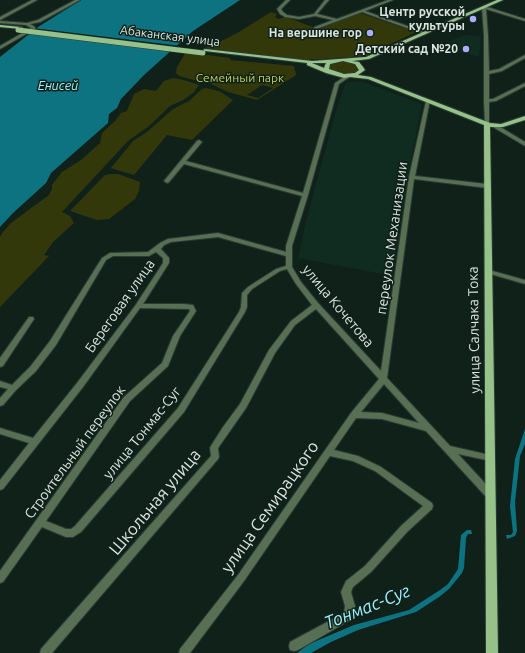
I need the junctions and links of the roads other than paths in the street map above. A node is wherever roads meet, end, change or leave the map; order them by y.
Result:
1 (35, 0) edge
2 (78, 0) edge
3 (288, 0) edge
4 (327, 0) edge
5 (391, 0) edge
6 (501, 0) edge
7 (484, 8) junction
8 (362, 11) junction
9 (315, 15) junction
10 (0, 19) edge
11 (339, 20) junction
12 (525, 20) edge
13 (0, 22) edge
14 (27, 24) junction
15 (0, 27) edge
16 (316, 28) dead end
17 (425, 33) junction
18 (0, 41) edge
19 (9, 42) junction
20 (0, 48) edge
21 (204, 52) junction
22 (525, 56) edge
23 (367, 58) junction
24 (339, 60) junction
25 (362, 68) junction
26 (329, 72) junction
27 (486, 73) junction
28 (349, 75) junction
29 (369, 78) junction
30 (338, 83) junction
31 (525, 84) edge
32 (428, 101) junction
33 (486, 101) junction
34 (525, 118) edge
35 (487, 125) junction
36 (495, 126) junction
37 (199, 142) dead end
38 (525, 144) edge
39 (183, 162) junction
40 (412, 177) junction
41 (167, 181) dead end
42 (487, 186) junction
43 (306, 195) junction
44 (157, 249) junction
45 (288, 255) junction
46 (289, 267) junction
47 (489, 272) junction
48 (525, 282) edge
49 (316, 304) junction
50 (139, 306) junction
51 (31, 319) dead end
52 (0, 364) edge
53 (383, 379) junction
54 (0, 384) edge
55 (14, 388) junction
56 (0, 403) edge
57 (354, 415) junction
58 (428, 428) junction
59 (0, 431) edge
60 (35, 442) junction
61 (448, 449) junction
62 (328, 452) junction
63 (490, 458) junction
64 (0, 486) edge
65 (491, 496) junction
66 (40, 522) junction
67 (0, 579) edge
68 (294, 646) dead end
69 (45, 653) edge
70 (184, 653) edge
71 (492, 653) edge

1 - 10 street
2 - 14 street
3 - 9 street
4 - 9 street
5 - 8 street
6 - 7 main road
7 - 12 street
7 - 17 main road
7 - 27 street, улица Салчака Тока
8 - 11 street
8 - 17 street
9 - 11 street
11 - 16 street
13 - 14 street
14 - 19 street
15 - 21 main road, Абаканская улица, bridge
17 - 23 main road
18 - 19 street
19 - 20 street
21 - 24 main road, Абаканская улица
21 - 26 main road, Абаканская улица
22 - 27 street
23 - 24 main road
23 - 25 main road
24 - 25 main road
24 - 26 main road
25 - 28 main road
25 - 29 main road
26 - 28 main road, Абаканская улица
26 - 30 street
27 - 33 street, улица Салчака Тока
28 - 29 main road
28 - 30 street
29 - 32 main road
30 - 43 street, улица Кочетова
31 - 33 street
32 - 35 main road
32 - 40 street, переулок Механизации
33 - 35 street, улица Салчака Тока
34 - 36 main road
35 - 36 main road
35 - 42 main road, улица Салчака Тока
36 - 38 street
37 - 39 street
39 - 41 street
39 - 43 street
40 - 42 street
40 - 53 street, переулок Механизации
42 - 47 main road, улица Салчака Тока
43 - 45 street, улица Кочетова
44 - 45 street, Береговая улица
44 - 50 street, Береговая улица
44 - 55 street
45 - 46 street, улица Кочетова
46 - 49 street, улица Кочетова
46 - 66 street, улица Тонмас-Суг
47 - 48 street
47 - 63 main road, улица Салчака Тока
49 - 53 street, улица Кочетова
49 - 69 street, Школьная улица
50 - 60 street, Береговая улица
50 - 66 street, Строительный переулок
51 - 52 street
53 - 57 street, улица Семирацкого
53 - 58 street, улица Кочетова
54 - 55 street
55 - 56 street
57 - 58 street
57 - 62 street, улица Семирацкого
58 - 61 street, улица Кочетова
59 - 60 street
60 - 64 street, Береговая улица
61 - 63 street
61 - 65 street, улица Кочетова
62 - 68 street
62 - 70 street, улица Семирацкого
63 - 65 main road, улица Салчака Тока
65 - 71 main road, улица Салчака Тока
66 - 67 street, Строительный переулок

